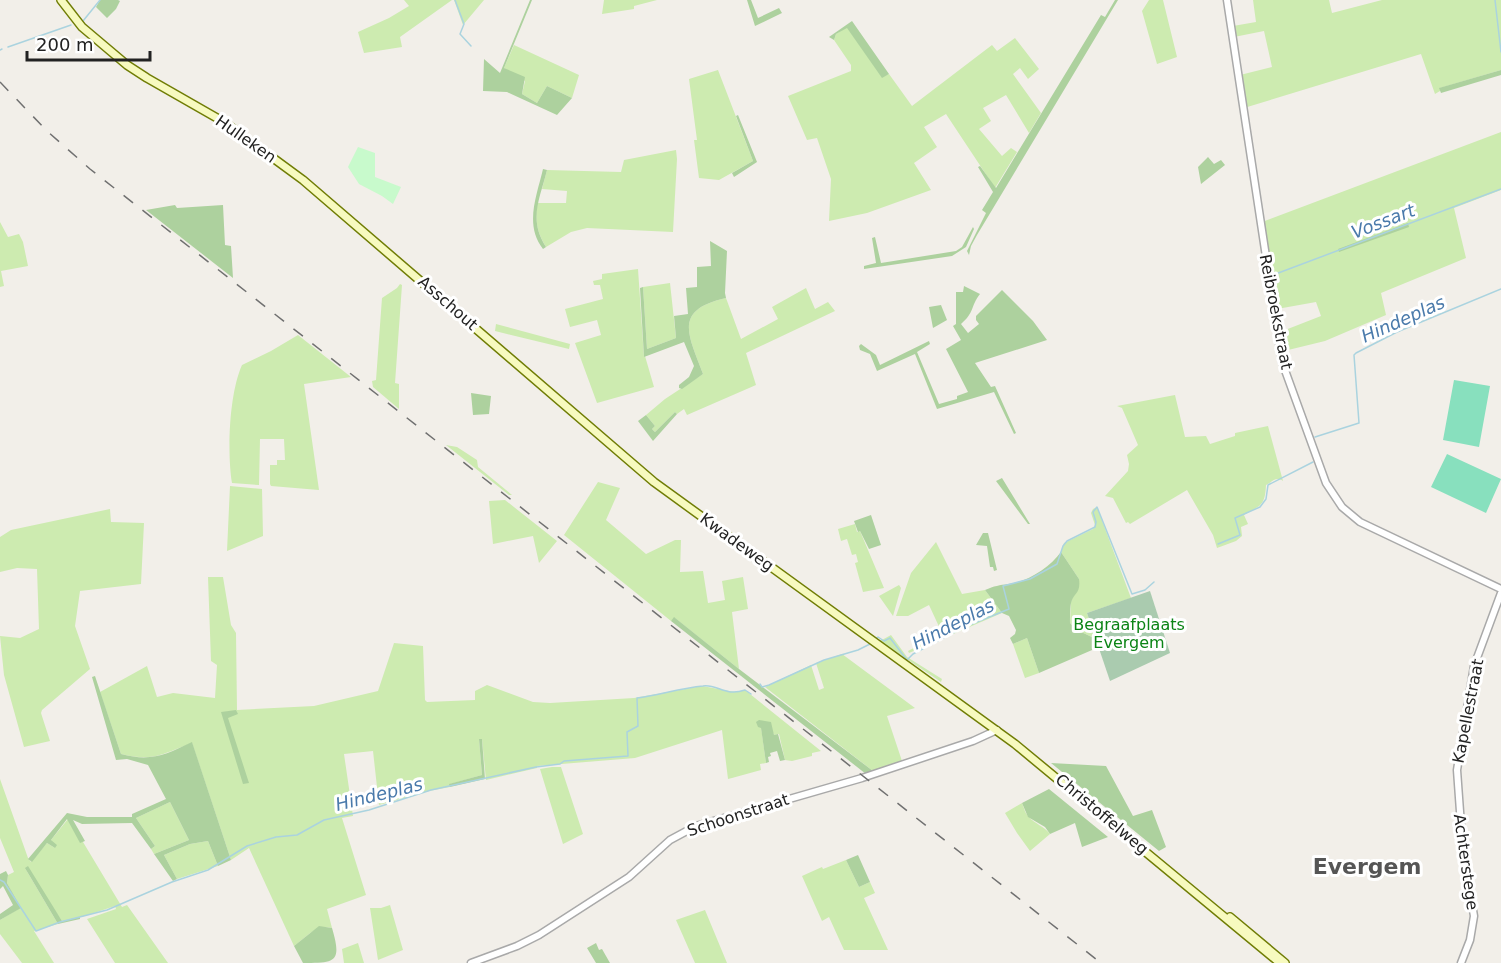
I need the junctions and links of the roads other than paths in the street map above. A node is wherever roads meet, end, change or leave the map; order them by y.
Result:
1 (61, 0) edge
2 (1227, 0) edge
3 (407, 267) joint
4 (489, 339) joint
5 (1501, 591) edge
6 (998, 730) junction
7 (1458, 796) joint
8 (1206, 900) junction
9 (471, 963) edge
10 (1280, 963) edge
11 (1285, 963) edge
12 (1461, 963) edge

1 - 3 main road, Hulleken
2 - 5 street, Reibroekstraat
3 - 4 main road, Asschout
4 - 6 main road, Kwadeweg
5 - 7 street, Kapellestraat
6 - 8 main road, Christoffelweg
6 - 9 street, Schoonstraat
7 - 12 street, Achterstege
8 - 10 main road, Christoffelweg
8 - 11 main road, Christoffelweg

